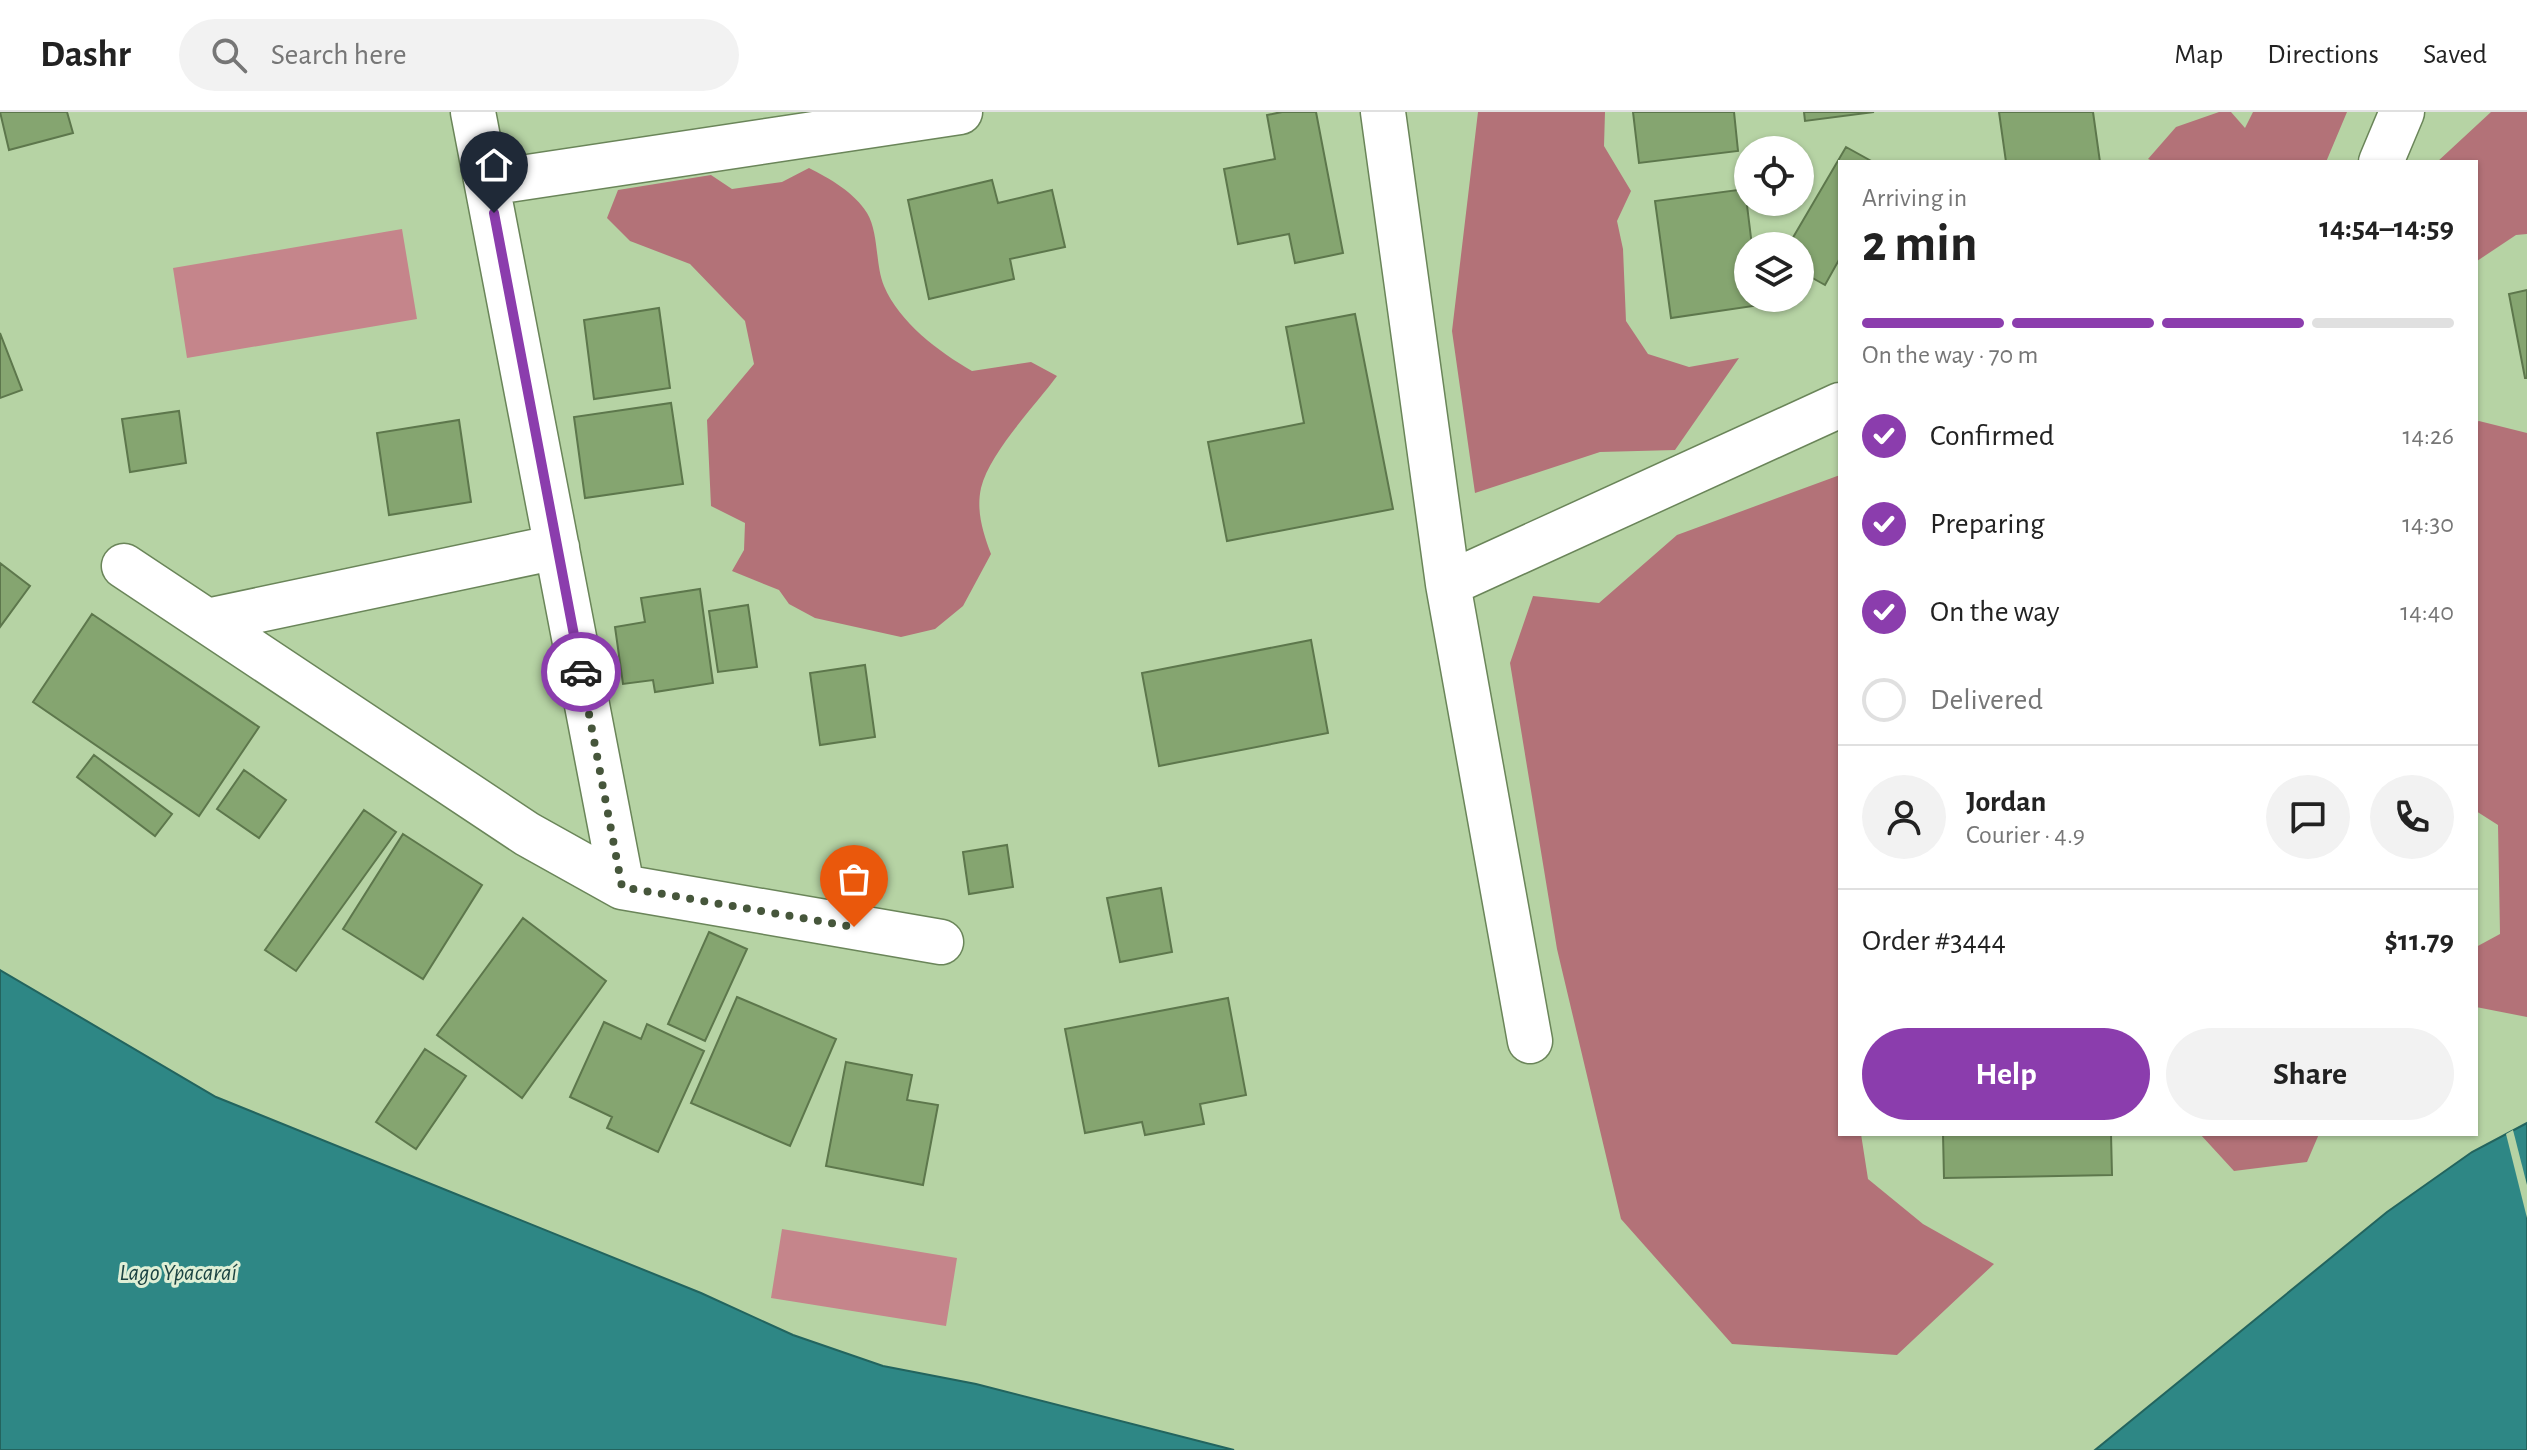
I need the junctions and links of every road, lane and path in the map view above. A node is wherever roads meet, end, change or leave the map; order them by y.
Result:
1 (473, 112) edge
2 (960, 112) edge
3 (1383, 112) edge
4 (2402, 112) edge
5 (2382, 160) edge
6 (488, 183) junction
7 (1838, 406) edge
8 (557, 547) junction
9 (124, 566) dead end
10 (1448, 584) junction
11 (207, 621) junction
12 (622, 887) junction
13 (941, 942) dead end
14 (1530, 1041) dead end

1 - 6 street
2 - 6 street
3 - 10 street
4 - 5 street
6 - 8 street
7 - 10 street
8 - 11 street
8 - 12 street
9 - 11 street
10 - 14 street
11 - 12 street
12 - 13 street

